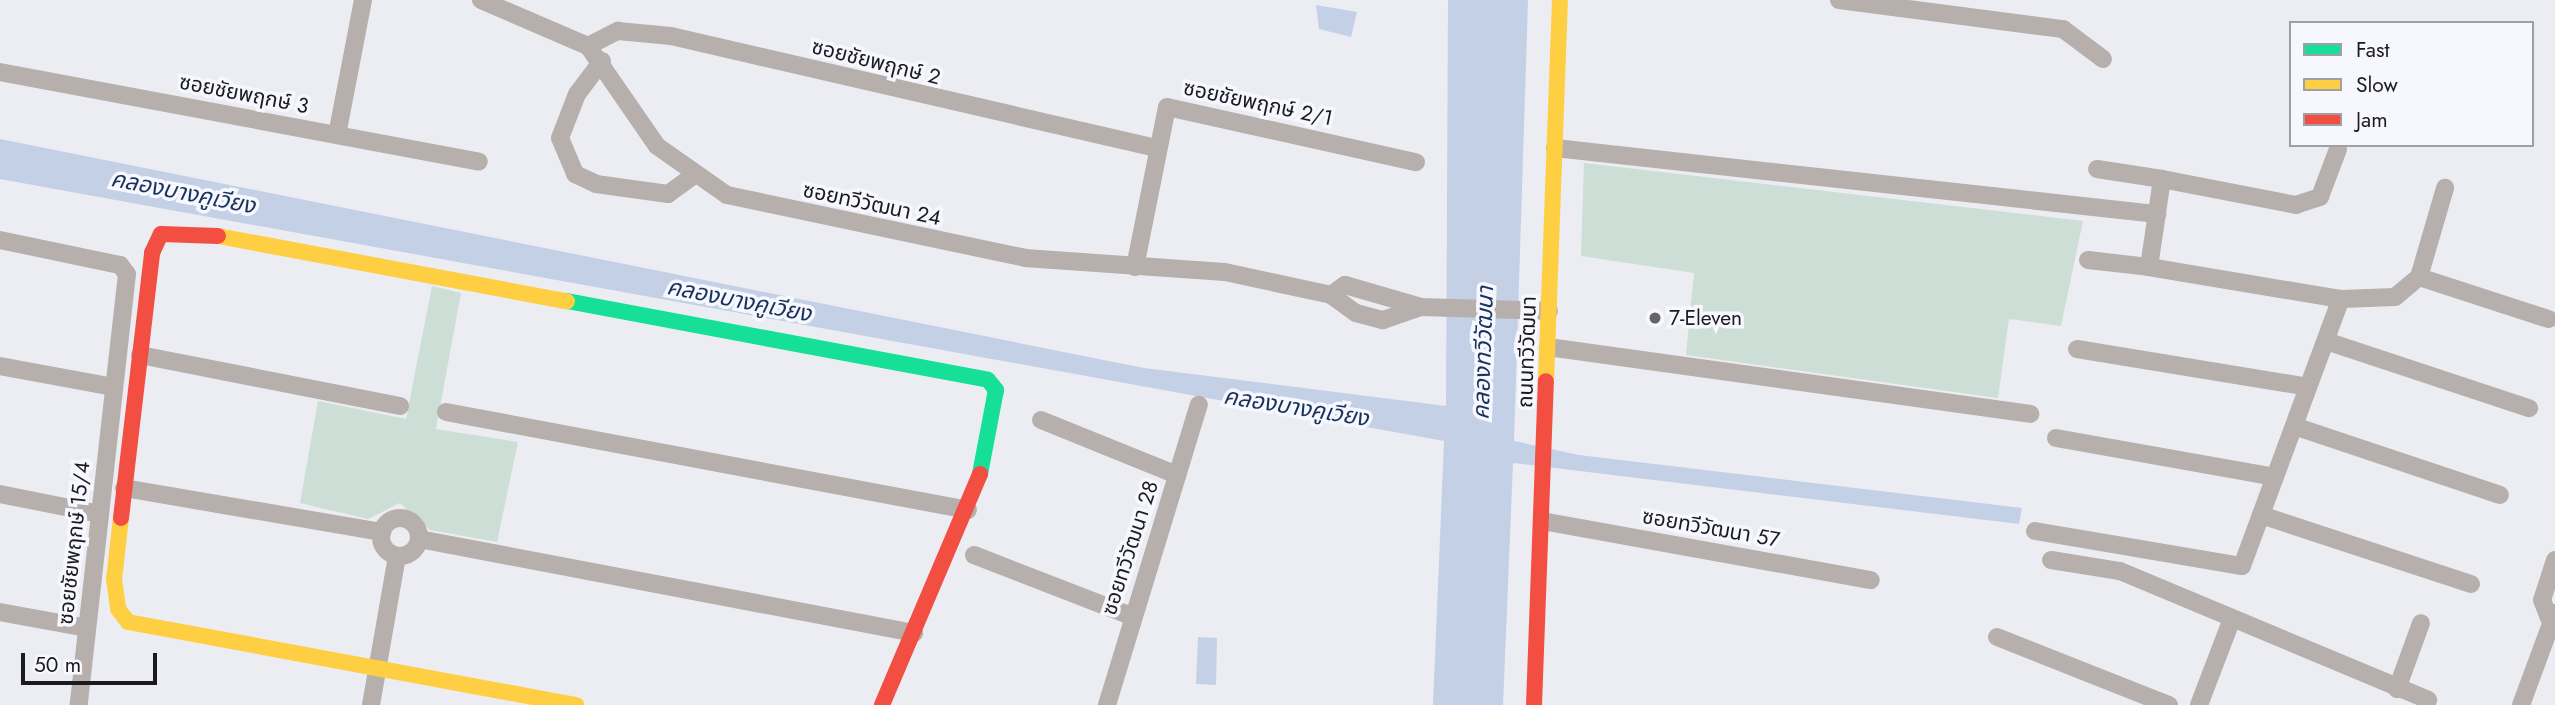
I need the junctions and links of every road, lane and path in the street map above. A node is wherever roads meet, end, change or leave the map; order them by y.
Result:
1 (363, 0) edge
2 (481, 0) edge
3 (1560, 0) edge
4 (1839, 0) edge
5 (588, 46) junction
6 (2103, 59) dead end
7 (602, 61) junction
8 (0, 72) edge
9 (337, 135) junction
10 (1156, 148) junction
11 (1555, 148) junction
12 (2338, 149) dead end
13 (479, 162) dead end
14 (1416, 162) dead end
15 (2097, 169) dead end
16 (694, 175) junction
17 (2162, 179) junction
18 (2445, 188) dead end
19 (2157, 214) junction
20 (0, 240) edge
21 (2088, 260) dead end
22 (1135, 267) junction
23 (2149, 267) junction
24 (2419, 277) junction
25 (1331, 295) junction
26 (2341, 299) junction
27 (1421, 307) junction
28 (1549, 311) junction
29 (2548, 320) dead end
30 (2326, 341) junction
31 (1548, 347) junction
32 (2077, 349) dead end
33 (140, 355) junction
34 (0, 366) edge
35 (113, 387) junction
36 (2308, 387) junction
37 (1199, 405) dead end
38 (400, 406) dead end
39 (2529, 408) dead end
40 (446, 412) dead end
41 (2030, 414) dead end
42 (1041, 420) dead end
43 (2294, 426) junction
44 (2056, 438) dead end
45 (1177, 475) junction
46 (2275, 477) junction
47 (124, 488) junction
48 (0, 494) edge
49 (2500, 495) dead end
50 (968, 510) junction
51 (100, 514) junction
52 (2261, 515) junction
53 (1542, 521) junction
54 (2035, 531) dead end
55 (382, 533) junction
56 (419, 539) junction
57 (974, 555) dead end
58 (397, 556) junction
59 (2051, 560) dead end
60 (2555, 560) edge
61 (1871, 580) dead end
62 (2471, 584) dead end
63 (0, 612) edge
64 (2552, 615) edge
65 (1132, 616) junction
66 (2231, 621) junction
67 (2421, 623) dead end
68 (87, 628) junction
69 (914, 633) junction
70 (1997, 637) dead end
71 (377, 670) junction
72 (2397, 688) junction
73 (2428, 701) dead end
74 (79, 705) edge
75 (371, 705) edge
76 (576, 705) edge
77 (882, 705) edge
78 (1107, 705) edge
79 (1534, 705) edge
80 (2169, 705) edge
81 (2199, 705) edge
82 (2521, 705) edge

1 - 9 street
2 - 5 street, ซอยทวีวัฒนา 24
3 - 11 street, ถนนทวีวัฒนา
4 - 6 street
5 - 7 street, ซอยทวีวัฒนา 24
5 - 10 street, ซอยชัยพฤกษ์ 2
7 - 16 street, ซอยทวีวัฒนา 24
7 - 16 street
8 - 9 street, ซอยชัยพฤกษ์ 3
9 - 13 street, ซอยชัยพฤกษ์ 3
10 - 14 street, ซอยชัยพฤกษ์ 2/1
10 - 22 street, ซอยชัยพฤกษ์ 2/1
11 - 19 street
11 - 28 street, ถนนทวีวัฒนา
12 - 17 street
15 - 17 street
16 - 22 street, ซอยทวีวัฒนา 24
17 - 19 street
18 - 24 street
19 - 23 street
20 - 35 street, ซอยชัยพฤกษ์ 15/4
21 - 23 street
22 - 25 street, ซอยทวีวัฒนา 24
23 - 26 street
24 - 26 street
24 - 29 street
25 - 27 street, ซอยทวีวัฒนา 24
25 - 27 street, ซอยทวีวัฒนา 24
26 - 30 street
27 - 28 street, ซอยทวีวัฒนา 24
28 - 31 street, ถนนทวีวัฒนา
30 - 36 street
30 - 39 street
31 - 41 street
31 - 53 street, ถนนทวีวัฒนา
32 - 36 street
33 - 38 street
33 - 47 street
33 - 50 street
34 - 35 street
35 - 51 street, ซอยชัยพฤกษ์ 15/4
36 - 43 street
37 - 45 street, ซอยทวีวัฒนา 28
40 - 50 street
42 - 45 street
43 - 46 street
43 - 49 street
44 - 46 street
45 - 65 street, ซอยทวีวัฒนา 28
46 - 52 street
47 - 55 street
47 - 71 street
48 - 51 street
50 - 69 street
51 - 68 street, ซอยชัยพฤกษ์ 15/4
52 - 54 street
52 - 62 street
53 - 61 street, ซอยทวีวัฒนา 57
53 - 79 street, ถนนทวีวัฒนา
55 - 56 street
55 - 58 street
56 - 58 street
56 - 69 street
57 - 65 street
58 - 71 street
59 - 66 street
60 - 64 street
63 - 68 street
64 - 82 street
65 - 78 street, ซอยทวีวัฒนา 28
66 - 72 street
66 - 81 street
67 - 72 street
68 - 74 street, ซอยชัยพฤกษ์ 15/4
69 - 77 street
70 - 80 street
71 - 75 street
71 - 76 street
72 - 73 street

